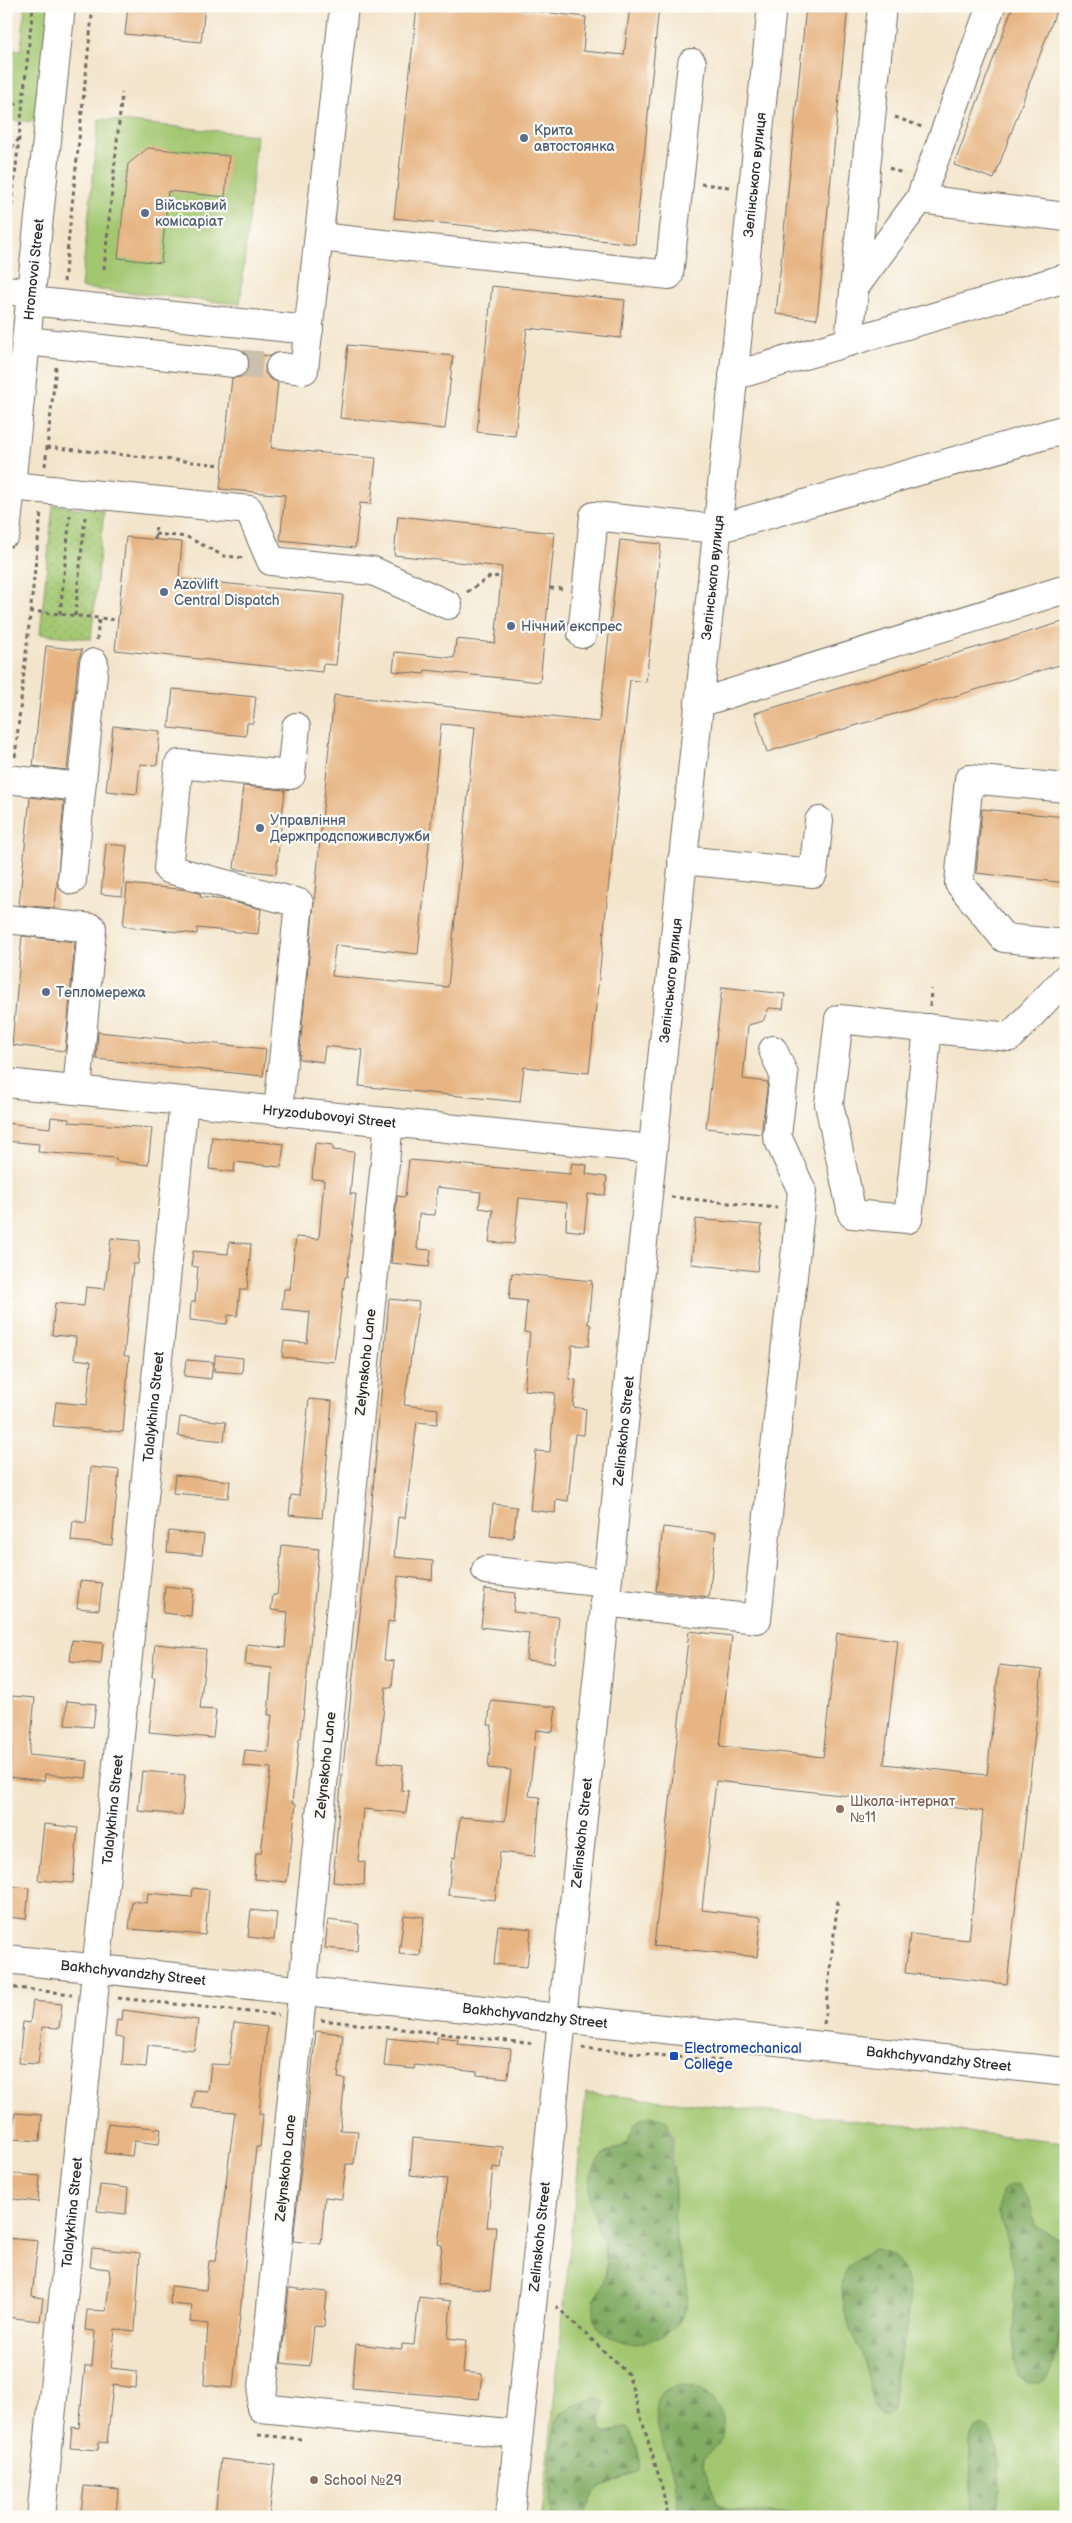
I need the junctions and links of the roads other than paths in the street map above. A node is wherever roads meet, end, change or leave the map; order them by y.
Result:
1 (61, 6) edge
2 (344, 6) edge
3 (772, 6) edge
4 (882, 6) edge
5 (991, 6) edge
6 (692, 63) dead end
7 (923, 190) junction
8 (1066, 217) edge
9 (319, 237) junction
10 (1066, 278) edge
11 (854, 288) junction
12 (23, 295) edge
13 (309, 330) junction
14 (26, 341) junction
15 (849, 342) junction
16 (234, 363) tunnel mouth
17 (292, 369) dead end
18 (733, 376) junction
19 (1066, 429) edge
20 (11, 486) junction
21 (717, 529) junction
22 (6, 533) edge
23 (1066, 589) edge
24 (448, 605) road end
25 (582, 634) dead end
26 (94, 663) dead end
27 (699, 703) junction
28 (296, 727) dead end
29 (10, 779) edge
30 (81, 787) junction
31 (1066, 788) edge
32 (819, 821) dead end
33 (682, 860) junction
34 (72, 880) dead end
35 (6, 920) edge
36 (1066, 944) edge
37 (1066, 978) edge
38 (928, 1019) junction
39 (773, 1050) dead end
40 (6, 1083) edge
41 (76, 1090) junction
42 (184, 1101) junction
43 (278, 1111) junction
44 (389, 1122) junction
45 (652, 1149) junction
46 (486, 1570) dead end
47 (605, 1593) junction
48 (6, 1959) edge
49 (96, 1969) junction
50 (301, 2004) junction
51 (560, 2019) junction
52 (1066, 2072) edge
53 (518, 2434) junction
54 (41, 2517) edge
55 (510, 2517) edge

1 - 12 street, Hromovoi Street
2 - 9 street
3 - 18 street, Зелінського вулиця
4 - 11 street
5 - 7 street
6 - 9 street
7 - 8 street
7 - 11 street
9 - 13 street
10 - 15 street
11 - 15 street
12 - 13 street
12 - 14 street, Hromovoi Street
13 - 17 street
14 - 16 street
14 - 20 street, Hromovoi Street
15 - 18 street
18 - 21 street, Зелінського вулиця
19 - 21 street
20 - 22 street, Hromovoi Street
20 - 24 street
21 - 25 street
21 - 27 street, Зелінського вулиця
23 - 27 street
26 - 30 street
27 - 33 street, Зелінського вулиця
28 - 43 street
29 - 30 street
30 - 34 street
31 - 36 street
32 - 33 street
33 - 45 street, Зелінського вулиця
35 - 41 street
37 - 38 street
38 - 38 street
39 - 47 street
40 - 41 street, Hryzodubovoyi Street
41 - 42 street, Hryzodubovoyi Street
42 - 43 street, Hryzodubovoyi Street
42 - 49 street, Talalykhina Street
43 - 44 street, Hryzodubovoyi Street
44 - 45 street, Hryzodubovoyi Street
44 - 50 street, Zelynskoho Lane
45 - 47 street, Zelinskoho Street
46 - 47 street
47 - 51 street, Zelinskoho Street
48 - 49 street, Bakhchyvandzhy Street
49 - 50 street, Bakhchyvandzhy Street
49 - 54 street, Talalykhina Street
50 - 51 street, Bakhchyvandzhy Street
50 - 53 street, Zelynskoho Lane
51 - 52 street, Bakhchyvandzhy Street
51 - 53 street, Zelinskoho Street
53 - 55 street, Zelinskoho Street

